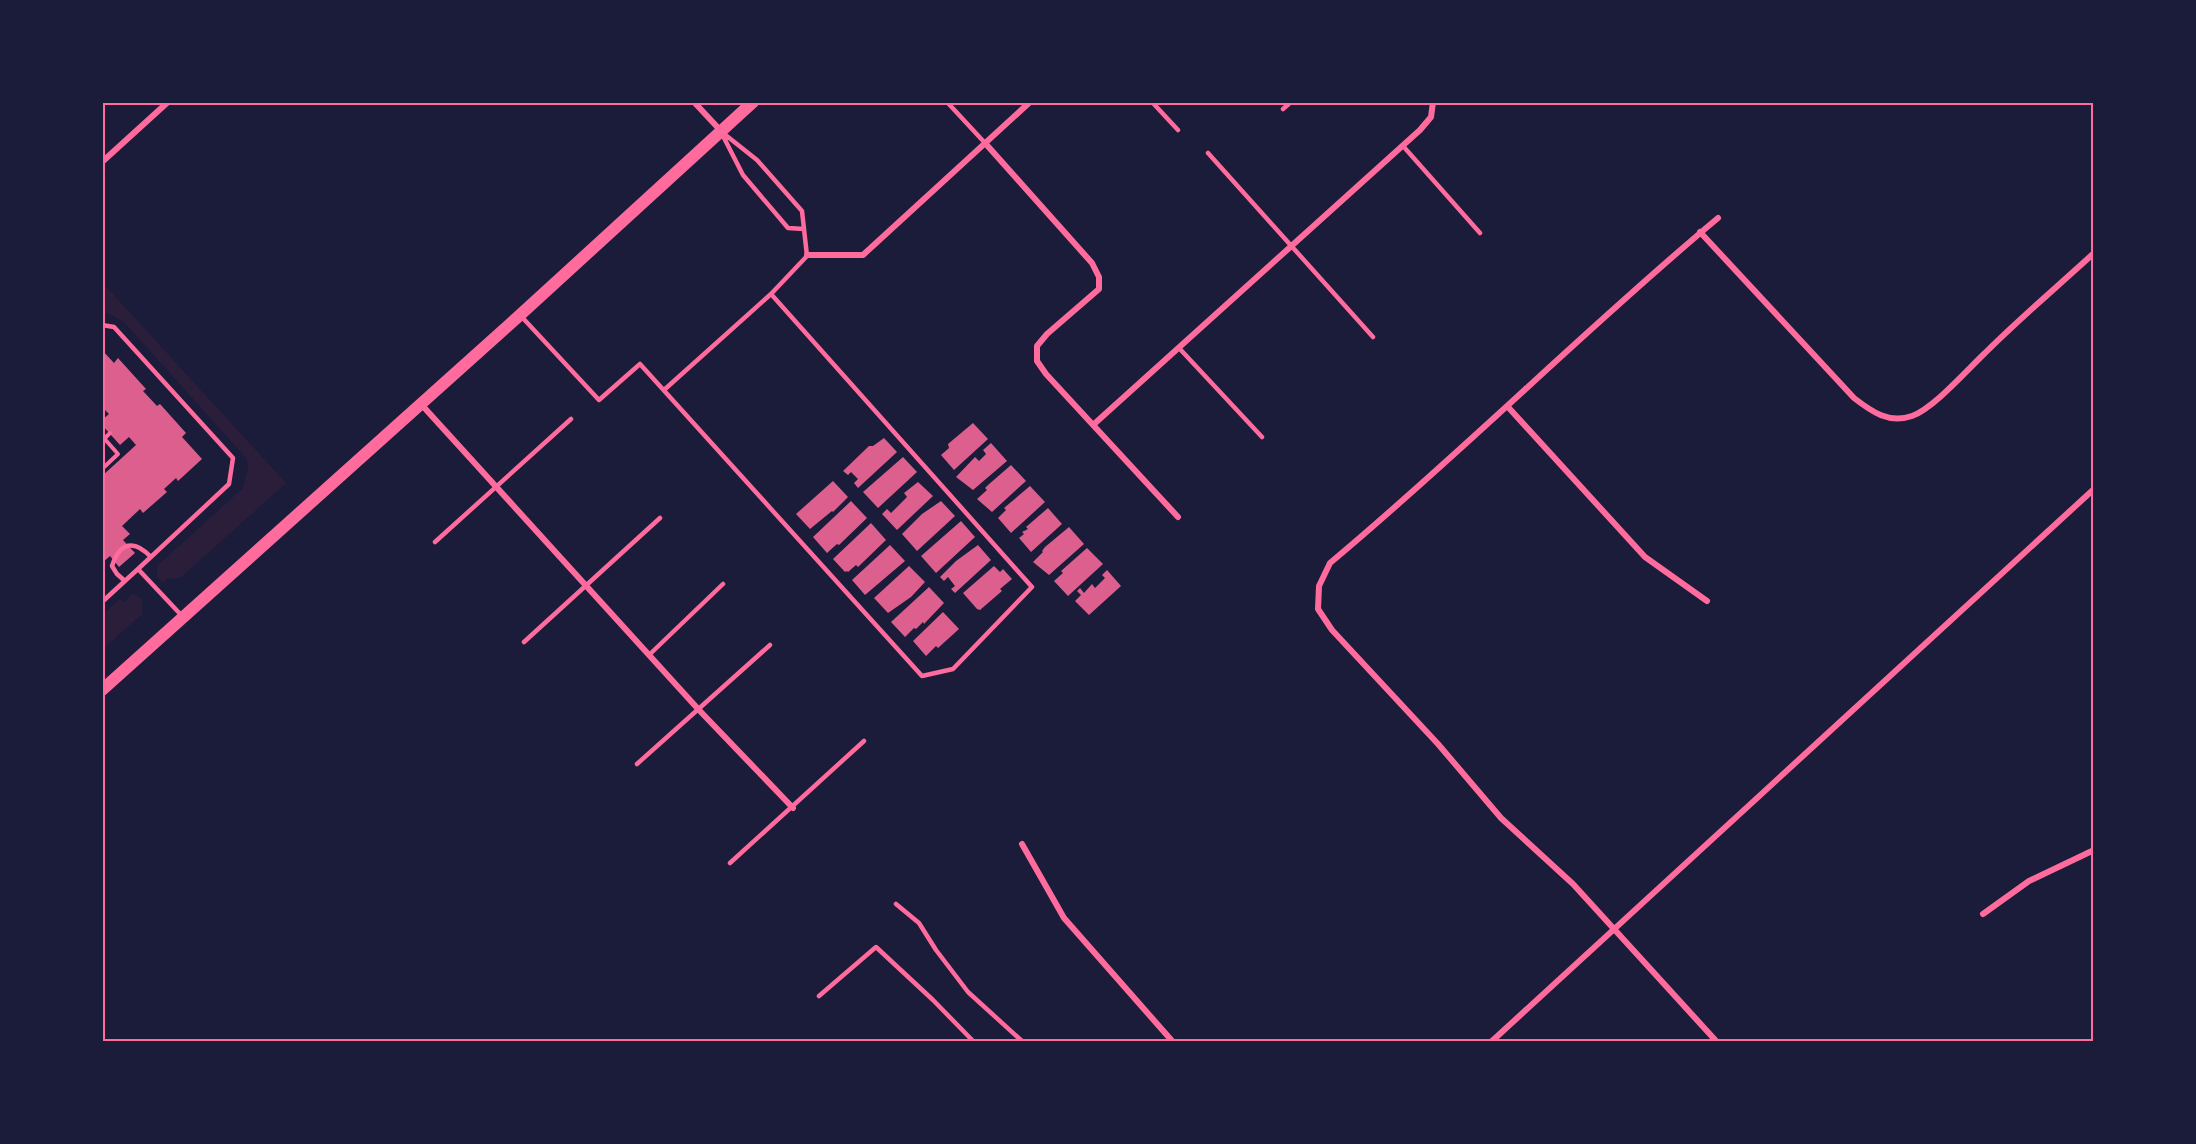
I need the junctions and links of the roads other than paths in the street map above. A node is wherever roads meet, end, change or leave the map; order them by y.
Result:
1 (168, 102) edge
2 (694, 102) edge
3 (753, 102) edge
4 (947, 102) edge
5 (1030, 102) edge
6 (1152, 102) edge
7 (1291, 102) edge
8 (1433, 102) edge
9 (1283, 109) dead end
10 (1178, 130) dead end
11 (721, 131) junction
12 (985, 143) junction
13 (1403, 146) junction
14 (1208, 153) dead end
15 (102, 162) edge
16 (1718, 218) dead end
17 (804, 229) junction
18 (1700, 232) junction
19 (1480, 233) dead end
20 (1292, 246) junction
21 (2094, 253) edge
22 (807, 255) junction
23 (771, 294) junction
24 (520, 315) junction
25 (102, 325) edge
26 (1374, 338) dead end
27 (1179, 348) junction
28 (664, 390) junction
29 (420, 403) junction
30 (1508, 407) junction
31 (571, 419) dead end
32 (1093, 425) junction
33 (1262, 437) dead end
34 (496, 487) junction
35 (2094, 489) edge
36 (1178, 516) dead end
37 (660, 518) dead end
38 (435, 542) dead end
39 (151, 557) junction
40 (138, 569) junction
41 (125, 581) junction
42 (723, 584) dead end
43 (585, 585) junction
44 (1707, 601) dead end
45 (102, 602) edge
46 (183, 617) junction
47 (524, 642) dead end
48 (771, 645) dead end
49 (649, 655) junction
50 (102, 690) edge
51 (699, 710) junction
52 (864, 741) dead end
53 (637, 764) dead end
54 (793, 808) junction
55 (1022, 844) dead end
56 (2094, 850) edge
57 (730, 864) dead end
58 (896, 904) dead end
59 (1983, 914) dead end
60 (1614, 930) junction
61 (819, 996) dead end
62 (974, 1042) edge
63 (1023, 1042) edge
64 (1173, 1042) edge
65 (1491, 1042) edge
66 (1718, 1042) edge

1 - 15 street
2 - 11 street
3 - 11 main road
4 - 12 lane
5 - 12 street
6 - 10 lane
7 - 9 lane
8 - 13 street
11 - 17 lane
11 - 17 lane
11 - 24 main road
12 - 22 street
12 - 32 street
13 - 19 lane
13 - 20 street
14 - 20 lane
16 - 18 street
17 - 22 lane
18 - 21 street
18 - 30 street
20 - 26 lane
20 - 27 street
22 - 23 lane
23 - 28 lane
23 - 28 lane
24 - 28 lane
24 - 29 main road
25 - 39 lane
27 - 32 street
27 - 33 lane
29 - 34 street
29 - 46 main road
30 - 44 street
30 - 60 street
31 - 34 lane
32 - 36 street
34 - 38 lane
34 - 43 street
35 - 60 street
37 - 43 lane
39 - 40 lane
39 - 41 lane
40 - 41 lane
40 - 46 lane
41 - 45 lane
42 - 49 lane
43 - 47 lane
43 - 49 street
46 - 50 main road
48 - 51 lane
49 - 51 street
51 - 53 lane
51 - 54 street
52 - 54 lane
54 - 57 lane
55 - 64 street
56 - 59 street
58 - 63 lane
60 - 65 street
60 - 66 street
61 - 62 lane

